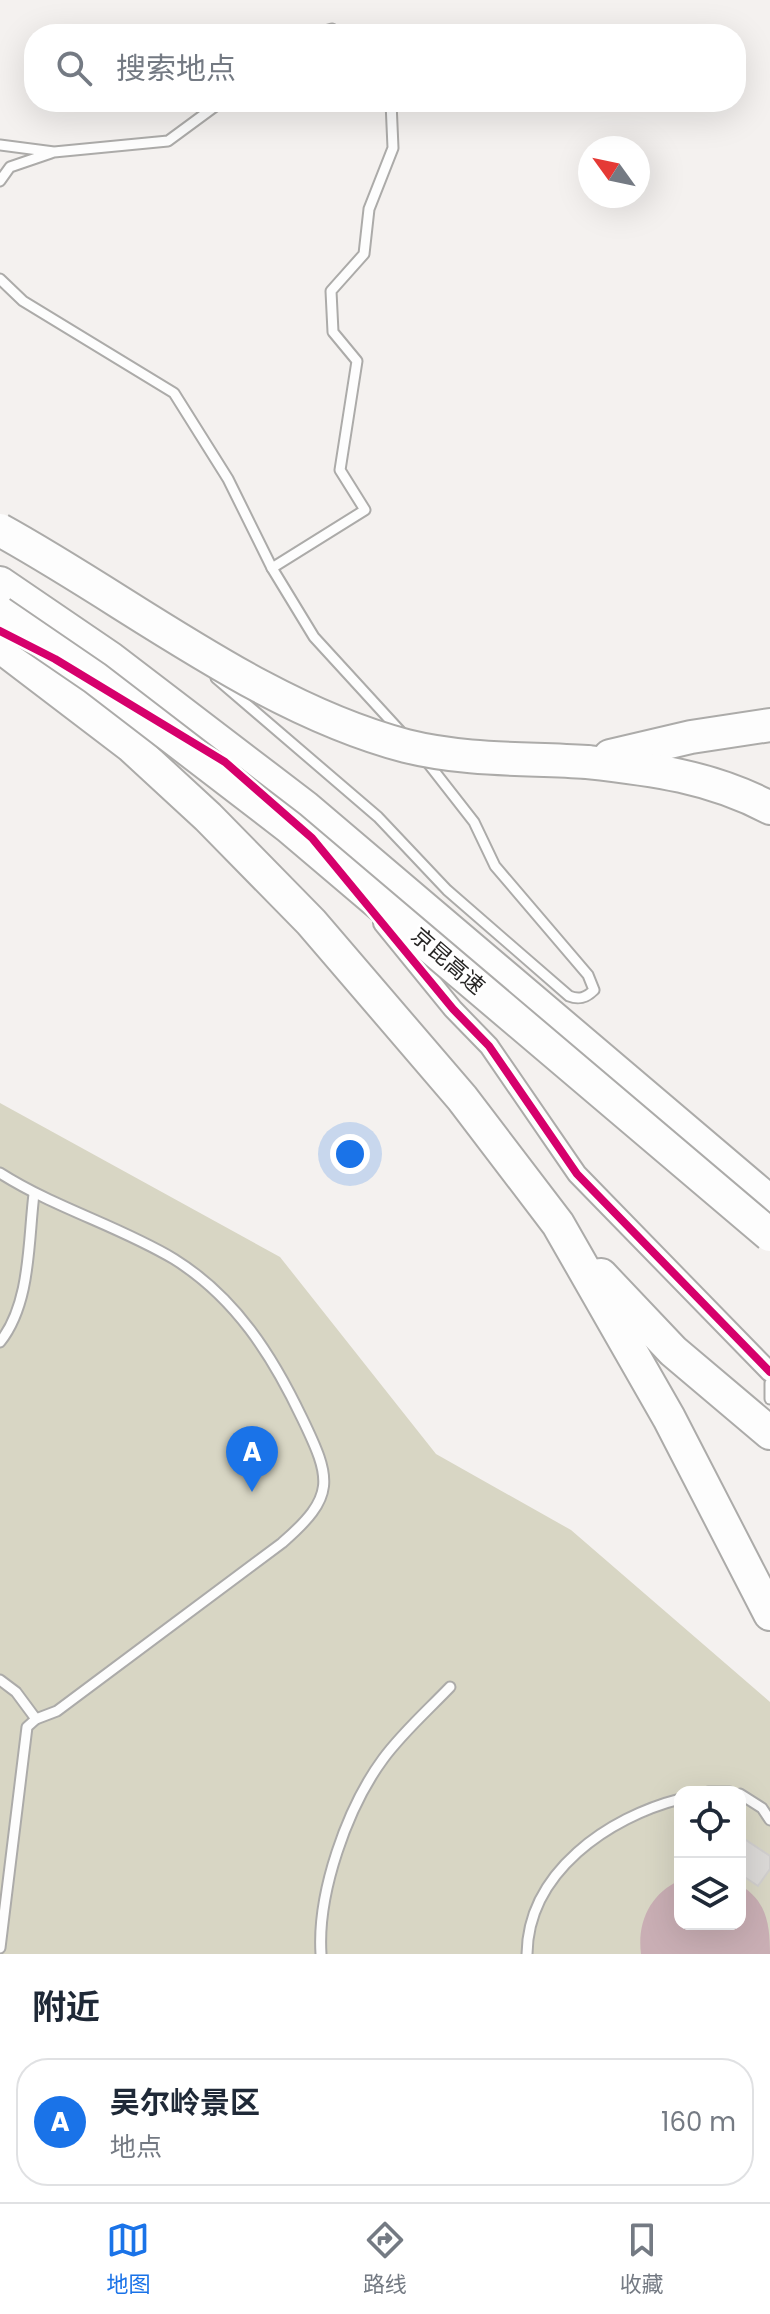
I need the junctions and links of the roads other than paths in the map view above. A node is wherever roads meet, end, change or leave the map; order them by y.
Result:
1 (207, 112) edge
2 (391, 112) edge
3 (0, 145) edge
4 (54, 152) junction
5 (0, 181) edge
6 (0, 279) edge
7 (0, 530) edge
8 (0, 544) edge
9 (272, 568) junction
10 (0, 583) edge
11 (0, 613) edge
12 (0, 631) edge
13 (0, 646) edge
14 (770, 725) edge
15 (587, 762) junction
16 (770, 808) edge
17 (0, 1173) edge
18 (34, 1194) junction
19 (770, 1202) edge
20 (558, 1224) junction
21 (770, 1235) edge
22 (0, 1342) edge
23 (770, 1372) edge
24 (770, 1383) edge
25 (770, 1399) edge
26 (770, 1433) edge
27 (770, 1614) edge
28 (0, 1680) edge
29 (450, 1687) dead end
30 (36, 1719) junction
31 (746, 1798) edge
32 (674, 1801) edge
33 (770, 1820) edge
34 (0, 1948) edge
35 (321, 1954) edge
36 (527, 1954) edge

1 - 4 lane
2 - 9 lane
3 - 4 lane
4 - 5 lane
6 - 9 lane
7 - 15 highway, bridge
8 - 9 lane
10 - 19 highway, 京昆高速
11 - 21 highway, 京昆高速, bridge
12 - 23 street
13 - 20 highway
14 - 15 highway
15 - 16 highway
17 - 18 lane
18 - 22 lane
18 - 30 lane
20 - 26 highway
20 - 27 highway
24 - 25 lane
28 - 30 lane
29 - 35 lane
30 - 34 lane
31 - 33 lane
32 - 36 lane

